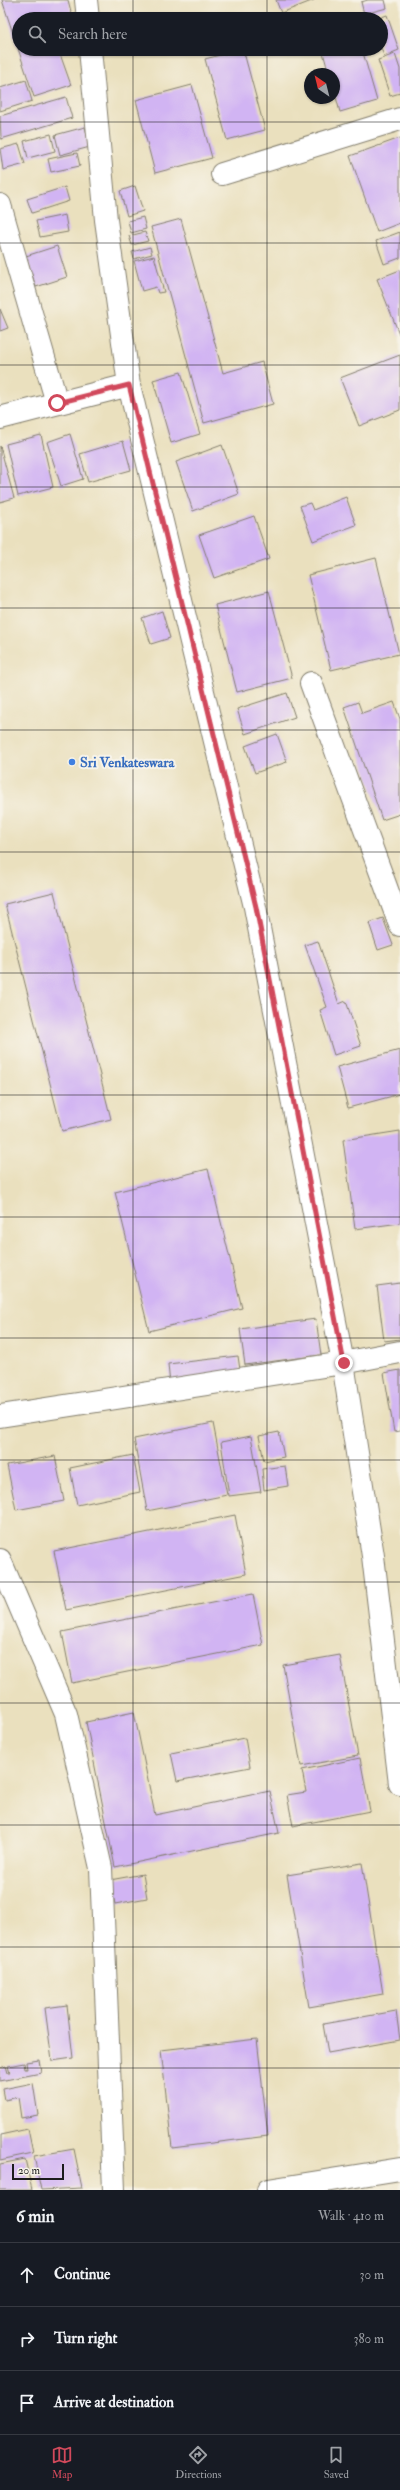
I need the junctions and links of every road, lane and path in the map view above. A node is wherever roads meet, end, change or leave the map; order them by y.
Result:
1 (86, 0) edge
2 (87, 12) edge
3 (91, 56) edge
4 (400, 119) edge
5 (222, 174) dead end
6 (0, 205) edge
7 (129, 385) junction
8 (57, 403) junction
9 (0, 418) edge
10 (311, 683) dead end
11 (400, 925) edge
12 (400, 1352) edge
13 (344, 1363) junction
14 (0, 1416) edge
15 (0, 1560) edge
16 (400, 1784) edge
17 (400, 2169) edge
18 (114, 2190) edge
19 (268, 2190) edge

1 - 2 street
3 - 7 street
4 - 5 street
6 - 8 street
7 - 8 street
7 - 13 street
8 - 9 street
10 - 11 street
12 - 13 street
13 - 14 street
13 - 16 street
15 - 18 street
17 - 19 street

